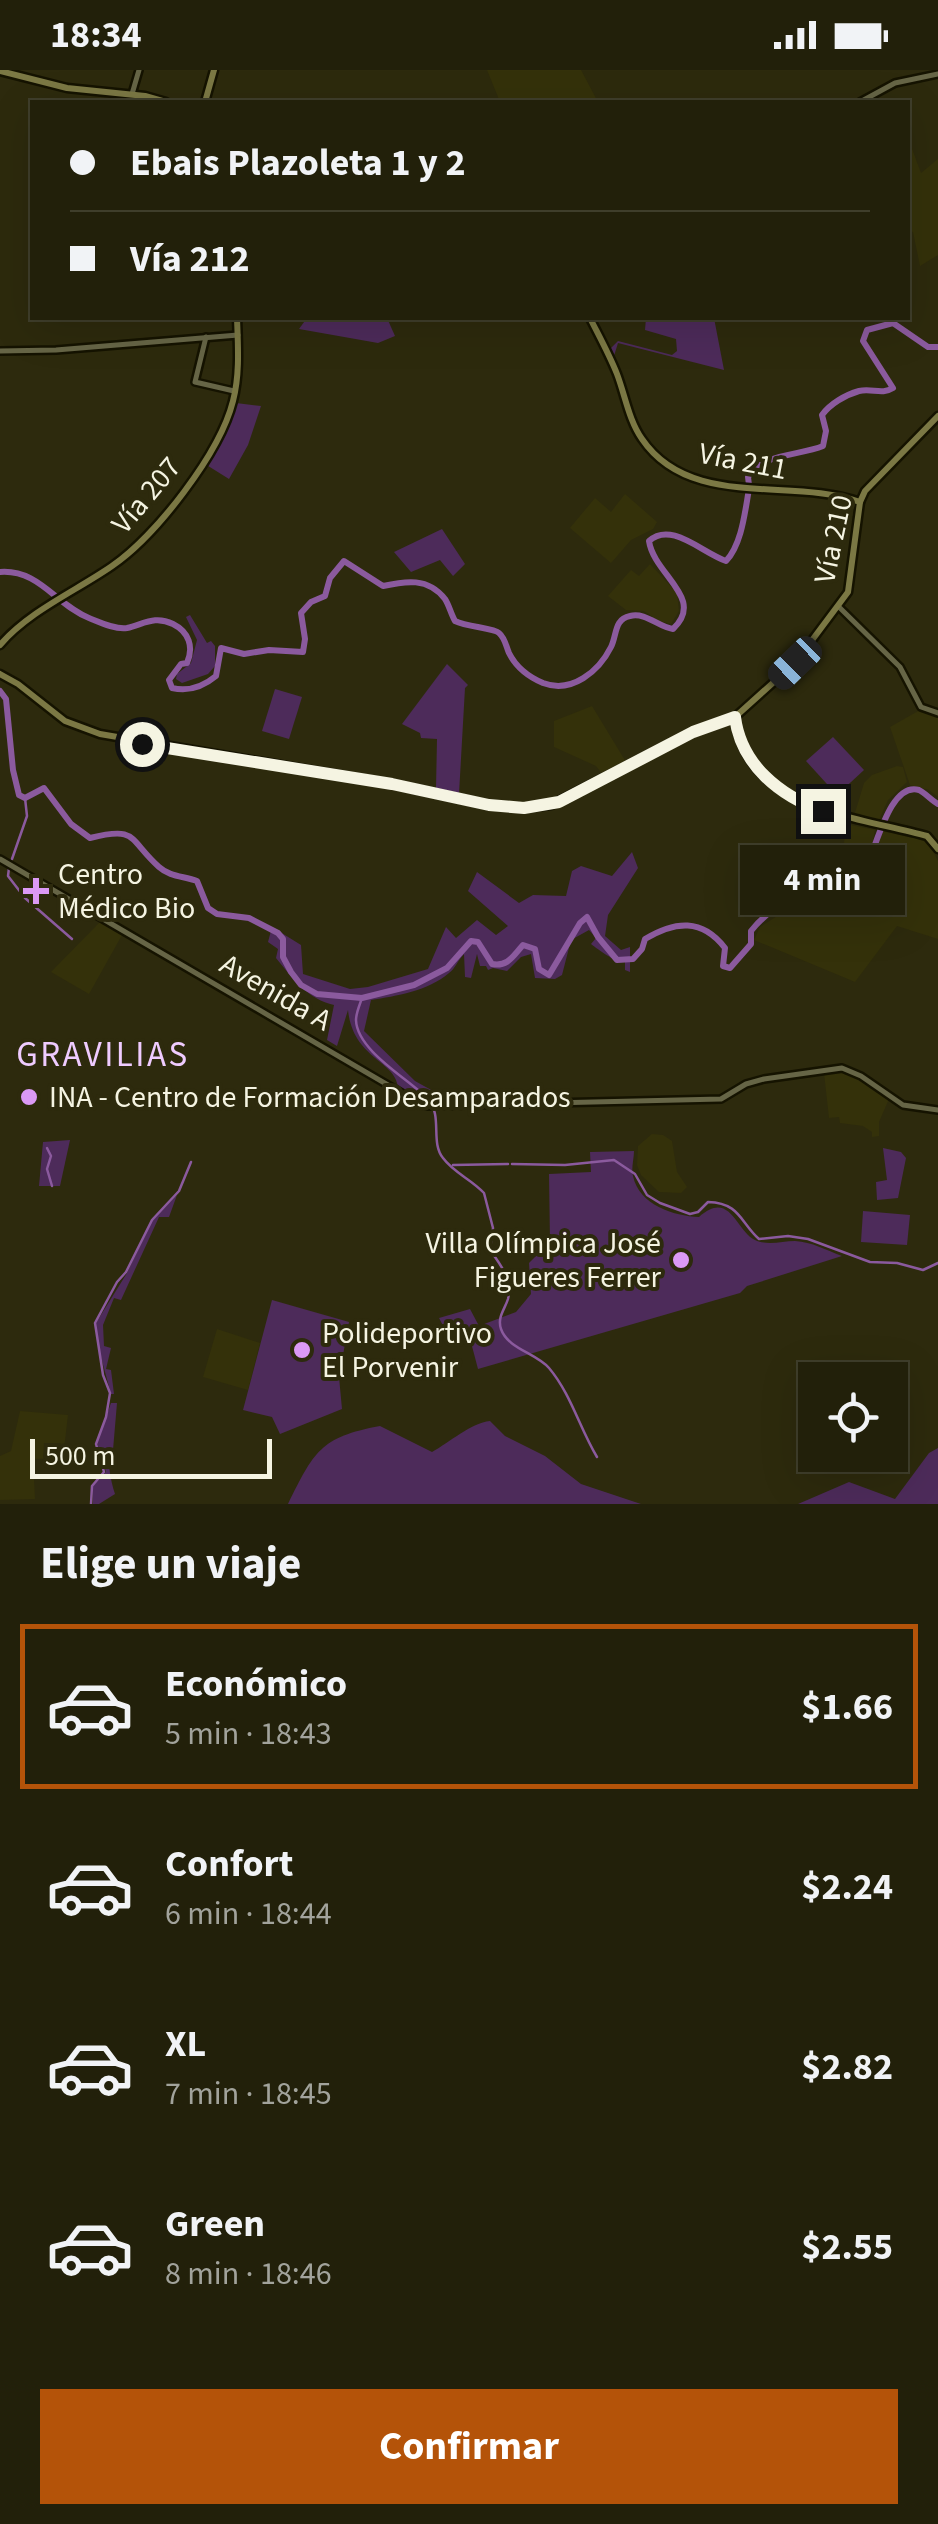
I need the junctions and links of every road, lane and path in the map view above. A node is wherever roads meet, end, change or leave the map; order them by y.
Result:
1 (139, 70) edge
2 (214, 70) edge
3 (0, 71) edge
4 (938, 74) edge
5 (132, 94) junction
6 (158, 100) edge
7 (206, 100) edge
8 (864, 100) edge
9 (236, 320) edge
10 (591, 320) edge
11 (238, 335) junction
12 (206, 337) junction
13 (0, 351) edge
14 (236, 391) junction
15 (938, 416) edge
16 (860, 502) junction
17 (839, 607) junction
18 (0, 645) edge
19 (0, 674) edge
20 (938, 713) edge
21 (735, 717) junction
22 (938, 849) edge
23 (0, 859) edge
24 (938, 1110) edge

1 - 5 street
2 - 7 main road
3 - 5 main road
4 - 8 street
5 - 6 main road
9 - 11 main road, Vía 207
10 - 16 main road, Vía 211
11 - 12 street
11 - 14 main road, Vía 207
12 - 13 street
12 - 14 street
14 - 18 main road, Vía 207
15 - 16 main road, Vía 210
16 - 17 main road, Vía 210
17 - 20 street
17 - 21 main road, Vía 210
19 - 21 main road, Vía 210
21 - 22 main road
23 - 24 street, Avenida A

